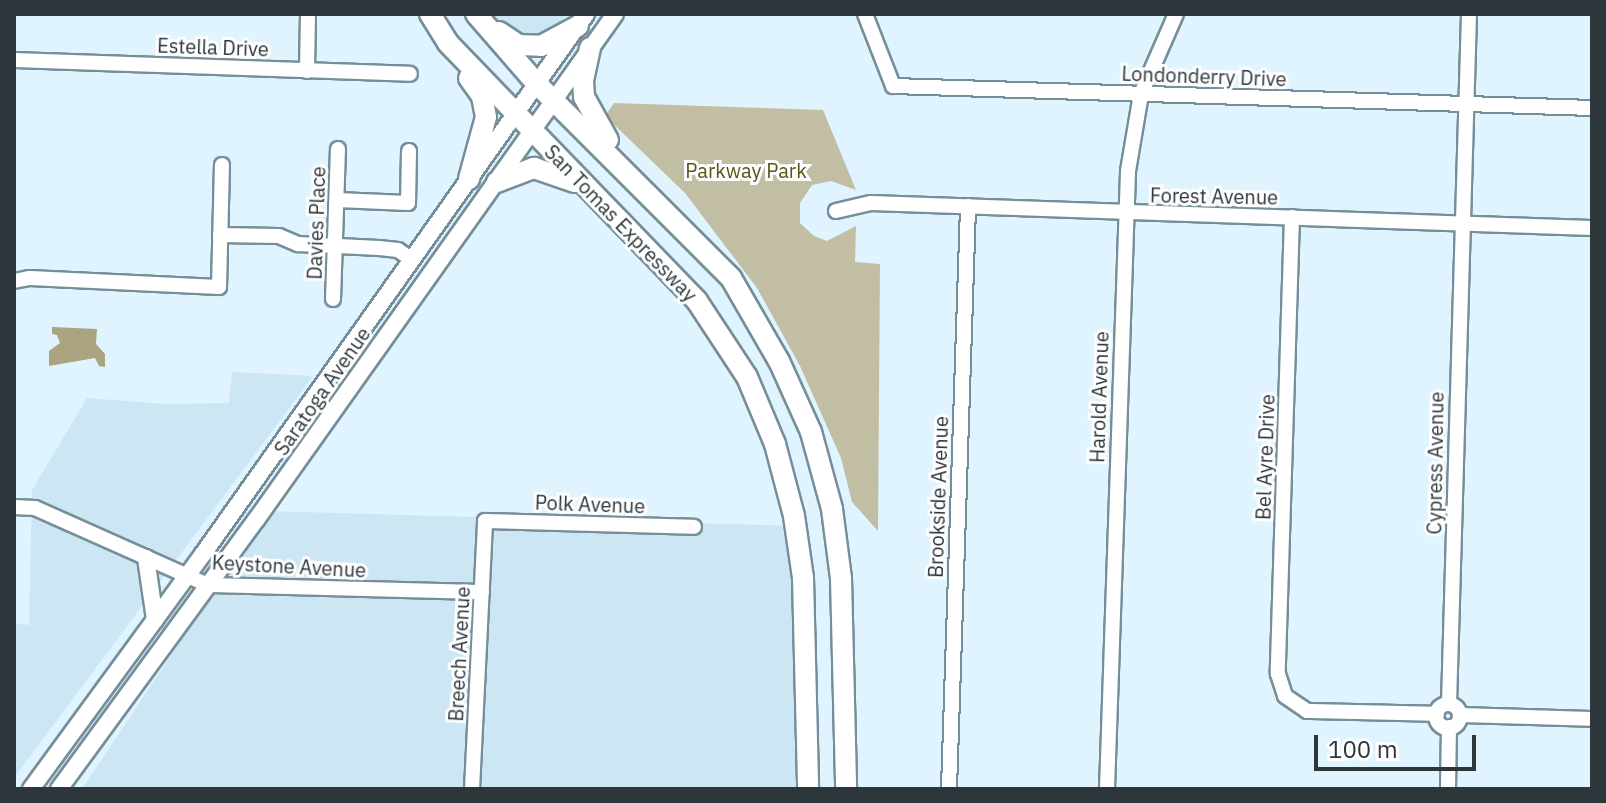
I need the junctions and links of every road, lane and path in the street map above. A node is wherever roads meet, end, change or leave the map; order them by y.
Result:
1 (308, 14) edge
2 (430, 14) edge
3 (615, 14) edge
4 (865, 14) edge
5 (1176, 14) edge
6 (1469, 14) edge
7 (478, 17) edge
8 (582, 20) edge
9 (448, 43) junction
10 (590, 48) junction
11 (14, 60) edge
12 (307, 71) junction
13 (410, 74) dead end
14 (536, 83) junction
15 (1141, 94) junction
16 (553, 99) junction
17 (1466, 105) junction
18 (1592, 108) edge
19 (515, 112) junction
20 (532, 130) junction
21 (338, 149) dead end
22 (409, 151) dead end
23 (613, 156) junction
24 (222, 165) dead end
25 (469, 179) junction
26 (497, 182) junction
27 (337, 200) junction
28 (603, 203) junction
29 (968, 206) junction
30 (836, 211) dead end
31 (1124, 214) junction
32 (1292, 217) junction
33 (1461, 223) junction
34 (1592, 228) edge
35 (220, 235) junction
36 (335, 246) junction
37 (411, 259) junction
38 (14, 281) edge
39 (333, 299) dead end
40 (14, 507) edge
41 (485, 521) joint
42 (694, 527) dead end
43 (146, 558) junction
44 (187, 576) junction
45 (208, 585) junction
46 (482, 592) junction
47 (155, 620) junction
48 (1455, 709) junction
49 (1437, 714) junction
50 (807, 717) junction
51 (1592, 719) edge
52 (1449, 727) junction
53 (31, 789) edge
54 (59, 789) edge
55 (472, 789) edge
56 (800, 789) edge
57 (808, 789) edge
58 (846, 789) edge
59 (949, 789) edge
60 (1107, 789) edge
61 (1448, 789) edge

1 - 12 street
2 - 9 highway, San Tomas Expressway
3 - 10 main road, Saratoga Avenue
4 - 15 street, Londonderry Drive
5 - 15 street, Harold Avenue
6 - 17 street, Cypress Avenue
7 - 8 highway
7 - 14 highway, San Tomas Expressway
8 - 14 main road, Saratoga Avenue
9 - 19 highway, San Tomas Expressway
9 - 25 highway
10 - 16 main road, Saratoga Avenue
10 - 23 highway
11 - 12 street, Estella Drive
12 - 13 street, Estella Drive
14 - 16 highway, San Tomas Expressway
14 - 19 main road, Saratoga Avenue
15 - 17 street, Londonderry Drive
15 - 31 street, Harold Avenue
16 - 20 main road, Saratoga Avenue
16 - 23 highway, San Tomas Expressway
17 - 18 street, Londonderry Drive
17 - 33 street, Cypress Avenue
19 - 20 highway, San Tomas Expressway
19 - 25 main road, Saratoga Avenue
20 - 26 main road, Saratoga Avenue
20 - 28 highway, San Tomas Expressway
21 - 27 street, Davies Place
22 - 27 street
23 - 58 highway, San Tomas Expressway
24 - 35 street
25 - 37 main road, Saratoga Avenue
26 - 28 highway
26 - 45 main road, Saratoga Avenue
27 - 36 street, Davies Place
28 - 50 highway, San Tomas Expressway
29 - 30 street, Forest Avenue
29 - 31 street, Forest Avenue
29 - 59 street, Brookside Avenue
31 - 32 street, Forest Avenue
31 - 60 street, Harold Avenue
32 - 33 street, Forest Avenue
32 - 49 street, Bel Ayre Drive
33 - 34 street, Forest Avenue
33 - 48 street, Cypress Avenue
35 - 36 street
35 - 38 street
36 - 37 street
36 - 39 street, Davies Place
37 - 44 main road, Saratoga Avenue
40 - 43 street, Keystone Avenue
41 - 42 street, Polk Avenue
41 - 46 street, Breech Avenue
43 - 44 street, Keystone Avenue
43 - 47 main road
44 - 45 street, Keystone Avenue
44 - 47 main road, Saratoga Avenue
45 - 46 street, Keystone Avenue
45 - 54 main road, Saratoga Avenue
46 - 55 street, Breech Avenue
47 - 53 main road, Saratoga Avenue
48 - 49 street
48 - 51 street
48 - 52 street
49 - 52 street
50 - 56 highway
50 - 57 highway, San Tomas Expressway
52 - 61 street

